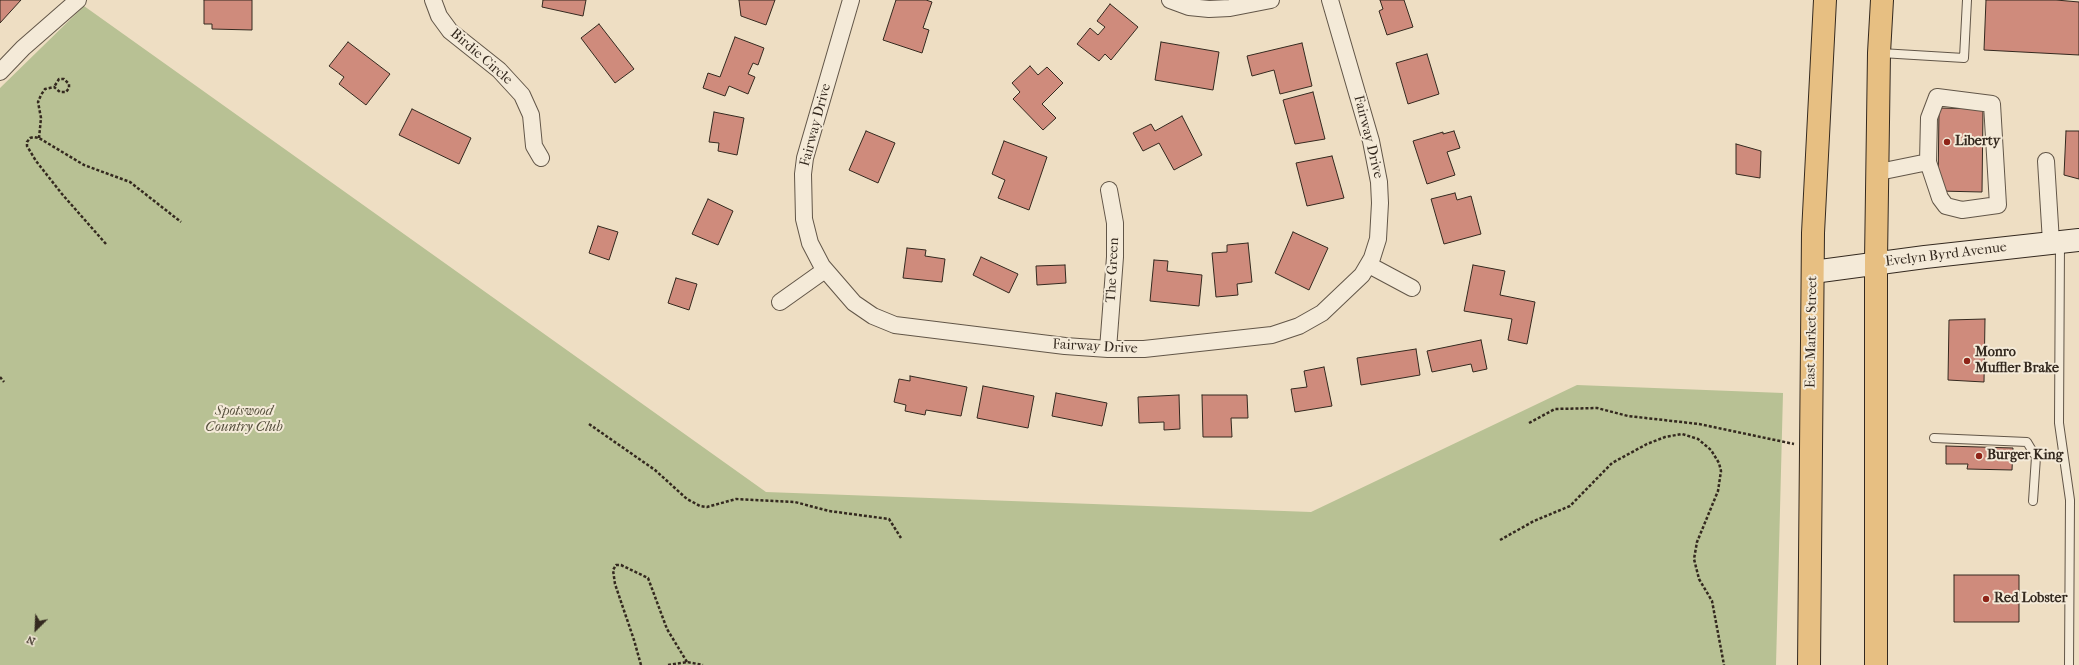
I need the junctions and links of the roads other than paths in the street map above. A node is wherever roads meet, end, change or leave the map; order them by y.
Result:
1 (78, 0) edge
2 (434, 0) edge
3 (851, 0) edge
4 (1170, 0) edge
5 (1271, 0) edge
6 (1330, 0) edge
7 (1825, 0) edge
8 (1882, 0) edge
9 (1967, 0) edge
10 (1879, 53) junction
11 (0, 72) edge
12 (541, 158) dead end
13 (2046, 161) dead end
14 (1928, 162) junction
15 (1878, 172) junction
16 (1109, 190) dead end
17 (2063, 241) edge
18 (1876, 264) junction
19 (1369, 265) junction
20 (825, 270) junction
21 (1813, 272) junction
22 (1412, 288) dead end
23 (780, 302) dead end
24 (1108, 349) junction
25 (1934, 438) dead end
26 (2033, 501) dead end
27 (1810, 665) edge
28 (1876, 665) edge
29 (2069, 665) edge

1 - 11 street
2 - 12 street, Birdie Circle
3 - 20 street, Fairway Drive
4 - 5 street
6 - 19 street, Fairway Drive
7 - 21 highway, East Market Street
8 - 10 highway
9 - 10 lane
10 - 15 highway
13 - 17 street
14 - 14 street
14 - 15 street
15 - 18 highway
16 - 24 street, The Green
17 - 18 street, Evelyn Byrd Avenue
17 - 29 lane
18 - 21 street, Evelyn Byrd Avenue
18 - 28 highway
19 - 22 street
19 - 24 street, Fairway Drive
20 - 23 street
20 - 24 street, Fairway Drive
21 - 27 highway, East Market Street
25 - 26 lane

